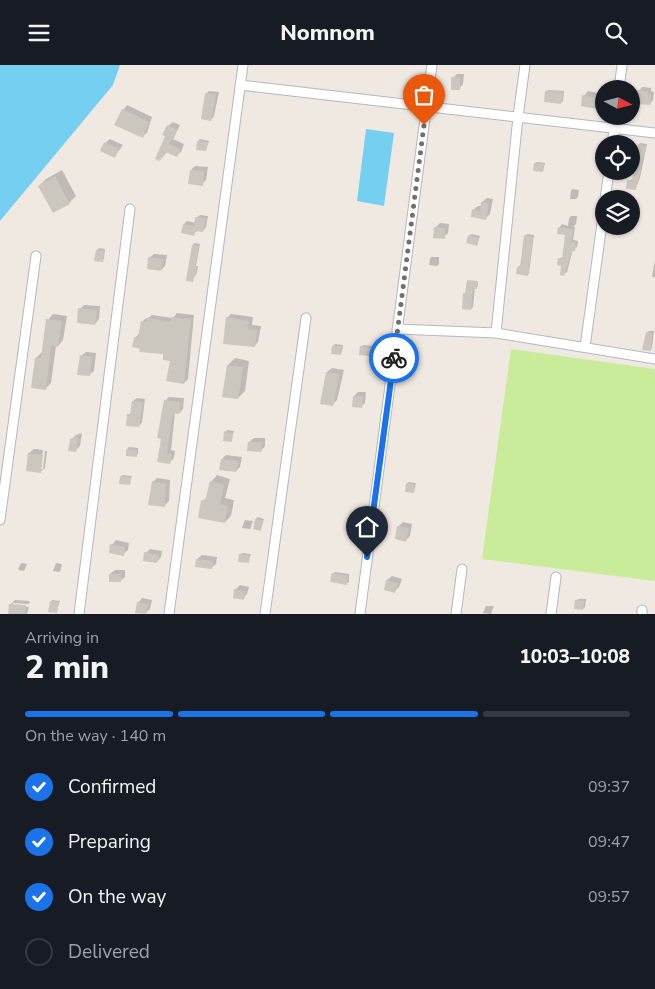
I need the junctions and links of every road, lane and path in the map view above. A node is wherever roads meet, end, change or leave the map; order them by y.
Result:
1 (243, 65) edge
2 (432, 65) edge
3 (525, 65) edge
4 (622, 65) edge
5 (620, 80) edge
6 (240, 85) junction
7 (427, 106) junction
8 (518, 117) junction
9 (614, 125) edge
10 (614, 128) junction
11 (655, 133) edge
12 (613, 135) edge
13 (130, 209) dead end
14 (600, 235) edge
15 (36, 256) dead end
16 (306, 318) dead end
17 (397, 329) junction
18 (496, 333) junction
19 (585, 347) junction
20 (655, 359) edge
21 (0, 520) edge
22 (462, 569) dead end
23 (556, 577) dead end
24 (79, 614) edge
25 (170, 614) edge
26 (266, 614) edge
27 (360, 614) edge
28 (456, 614) edge
29 (550, 614) edge

1 - 6 street
2 - 7 street
3 - 8 street
4 - 5 street
6 - 7 street
6 - 25 street
7 - 8 street
7 - 17 street
8 - 10 street
8 - 18 street
9 - 10 street
10 - 11 street
10 - 12 street
13 - 24 street
14 - 19 street
15 - 21 street
16 - 26 street
17 - 18 street
17 - 27 street
18 - 19 street
19 - 20 street
22 - 28 street
23 - 29 street

